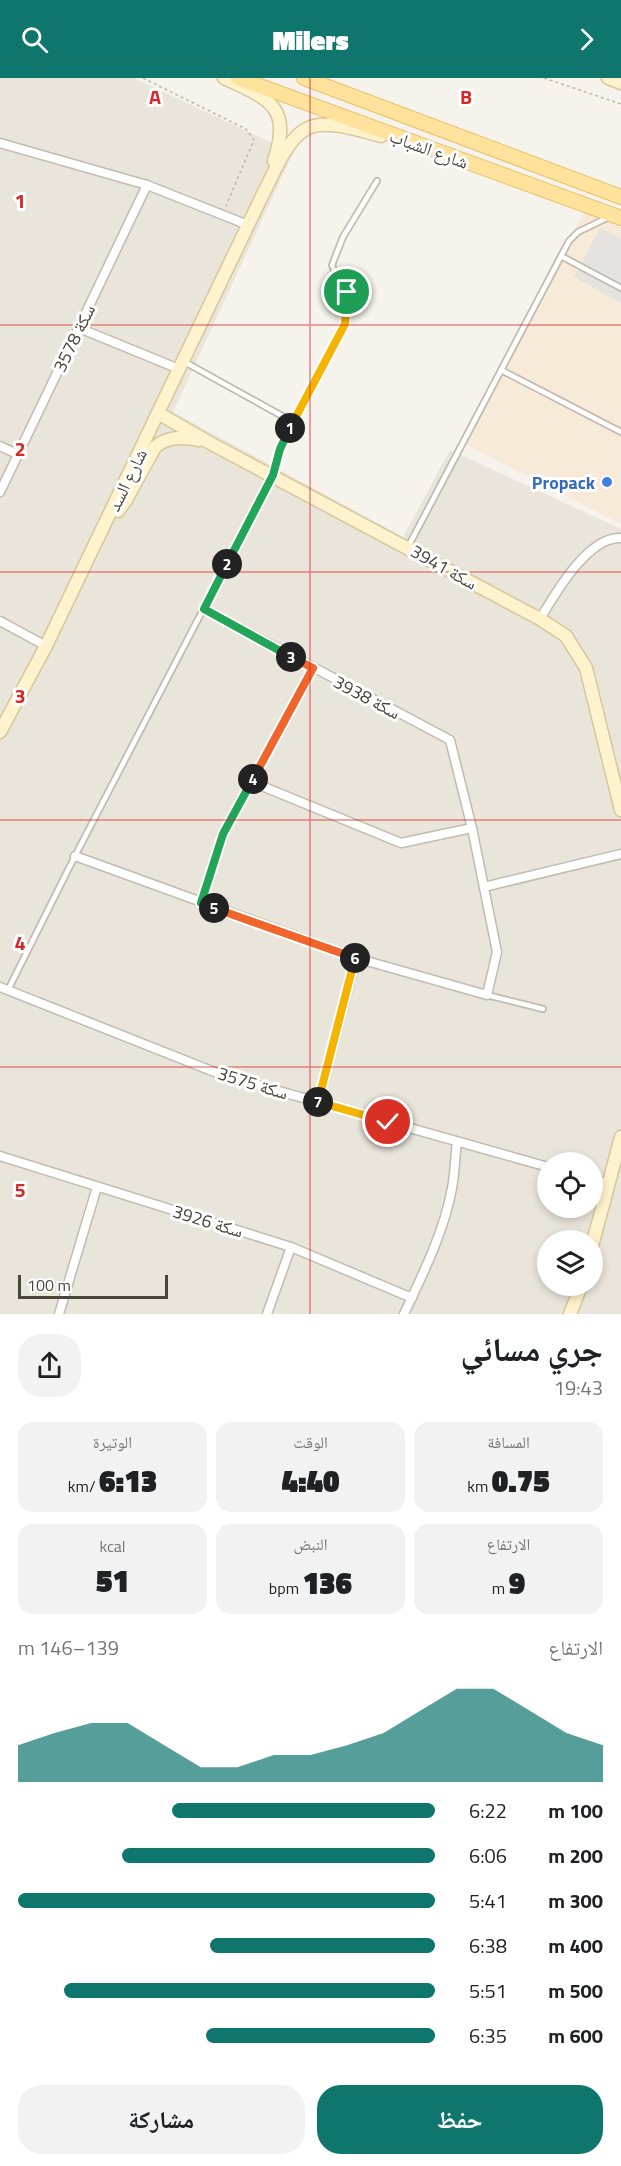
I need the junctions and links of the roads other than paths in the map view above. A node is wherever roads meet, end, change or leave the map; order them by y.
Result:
1 (224, 78) edge
2 (238, 78) edge
3 (304, 78) edge
4 (319, 78) edge
5 (608, 78) edge
6 (621, 83) edge
7 (351, 96) junction
8 (0, 143) edge
9 (450, 157) junction
10 (377, 180) dead end
11 (147, 185) junction
12 (262, 196) junction
13 (621, 197) edge
14 (617, 217) edge
15 (248, 225) junction
16 (561, 256) junction
17 (621, 288) edge
18 (79, 328) junction
19 (181, 365) junction
20 (501, 370) junction
21 (158, 413) junction
22 (293, 422) junction
23 (621, 432) edge
24 (210, 443) junction
25 (0, 446) edge
26 (17, 454) junction
27 (273, 475) junction
28 (0, 492) edge
29 (106, 522) junction
30 (621, 538) edge
31 (408, 547) junction
32 (204, 609) junction
33 (540, 619) junction
34 (0, 621) edge
35 (46, 646) junction
36 (313, 668) junction
37 (0, 732) edge
38 (252, 782) junction
39 (621, 810) edge
40 (472, 828) junction
41 (621, 854) edge
42 (75, 856) junction
43 (484, 887) junction
44 (201, 903) junction
45 (356, 958) junction
46 (4, 988) edge
47 (487, 995) junction
48 (543, 1009) dead end
49 (318, 1102) junction
50 (621, 1137) edge
51 (457, 1142) junction
52 (0, 1156) edge
53 (537, 1164) edge
54 (603, 1183) edge
55 (609, 1184) junction
56 (97, 1187) junction
57 (596, 1230) edge
58 (291, 1247) junction
59 (577, 1296) edge
60 (412, 1298) junction
61 (59, 1312) edge
62 (70, 1314) edge
63 (267, 1314) edge
64 (404, 1314) edge
65 (570, 1314) edge

1 - 12 street
2 - 9 main road, شارع الشباب
3 - 7 main road, شارع الشباب
4 - 7 main road
5 - 6 street
7 - 13 main road, شارع الشباب
8 - 11 street
9 - 12 street
9 - 14 main road, شارع الشباب
10 - 22 lane
11 - 15 street
11 - 18 street, سكة 3578
12 - 15 street, شارع السد
14 - 16 lane
15 - 19 street, شارع السد
16 - 17 lane
16 - 20 lane
18 - 19 street
18 - 26 street, سكة 3578
19 - 21 street, شارع السد
19 - 22 lane
20 - 23 lane
20 - 31 lane
21 - 24 street, سكة 3941
21 - 29 street, شارع السد
22 - 27 lane
24 - 27 street, سكة 3941
24 - 29 street
25 - 26 street
26 - 28 street, سكة 3578
27 - 31 street, سكة 3941
27 - 32 lane
29 - 35 street, شارع السد
30 - 33 street
31 - 33 street, سكة 3941
32 - 36 street, سكة 3938
32 - 42 lane
33 - 39 street, سكة 3941
34 - 35 street
35 - 37 street, شارع السد
36 - 38 street
36 - 40 street, سكة 3938
38 - 40 street
38 - 44 street
40 - 43 street, سكة 3938
41 - 43 street
42 - 44 street
42 - 46 lane
43 - 47 street, سكة 3938
44 - 45 street
45 - 47 street
45 - 49 street
46 - 49 street, سكة 3575
47 - 48 lane
49 - 51 street, سكة 3575
50 - 55 street
51 - 53 street, سكة 3575
51 - 60 street
52 - 56 street, سكة 3926
54 - 55 street
55 - 57 street
56 - 58 street, سكة 3926
56 - 61 street
58 - 60 street, سكة 3926
58 - 63 street
59 - 65 street
60 - 64 street
61 - 62 street

